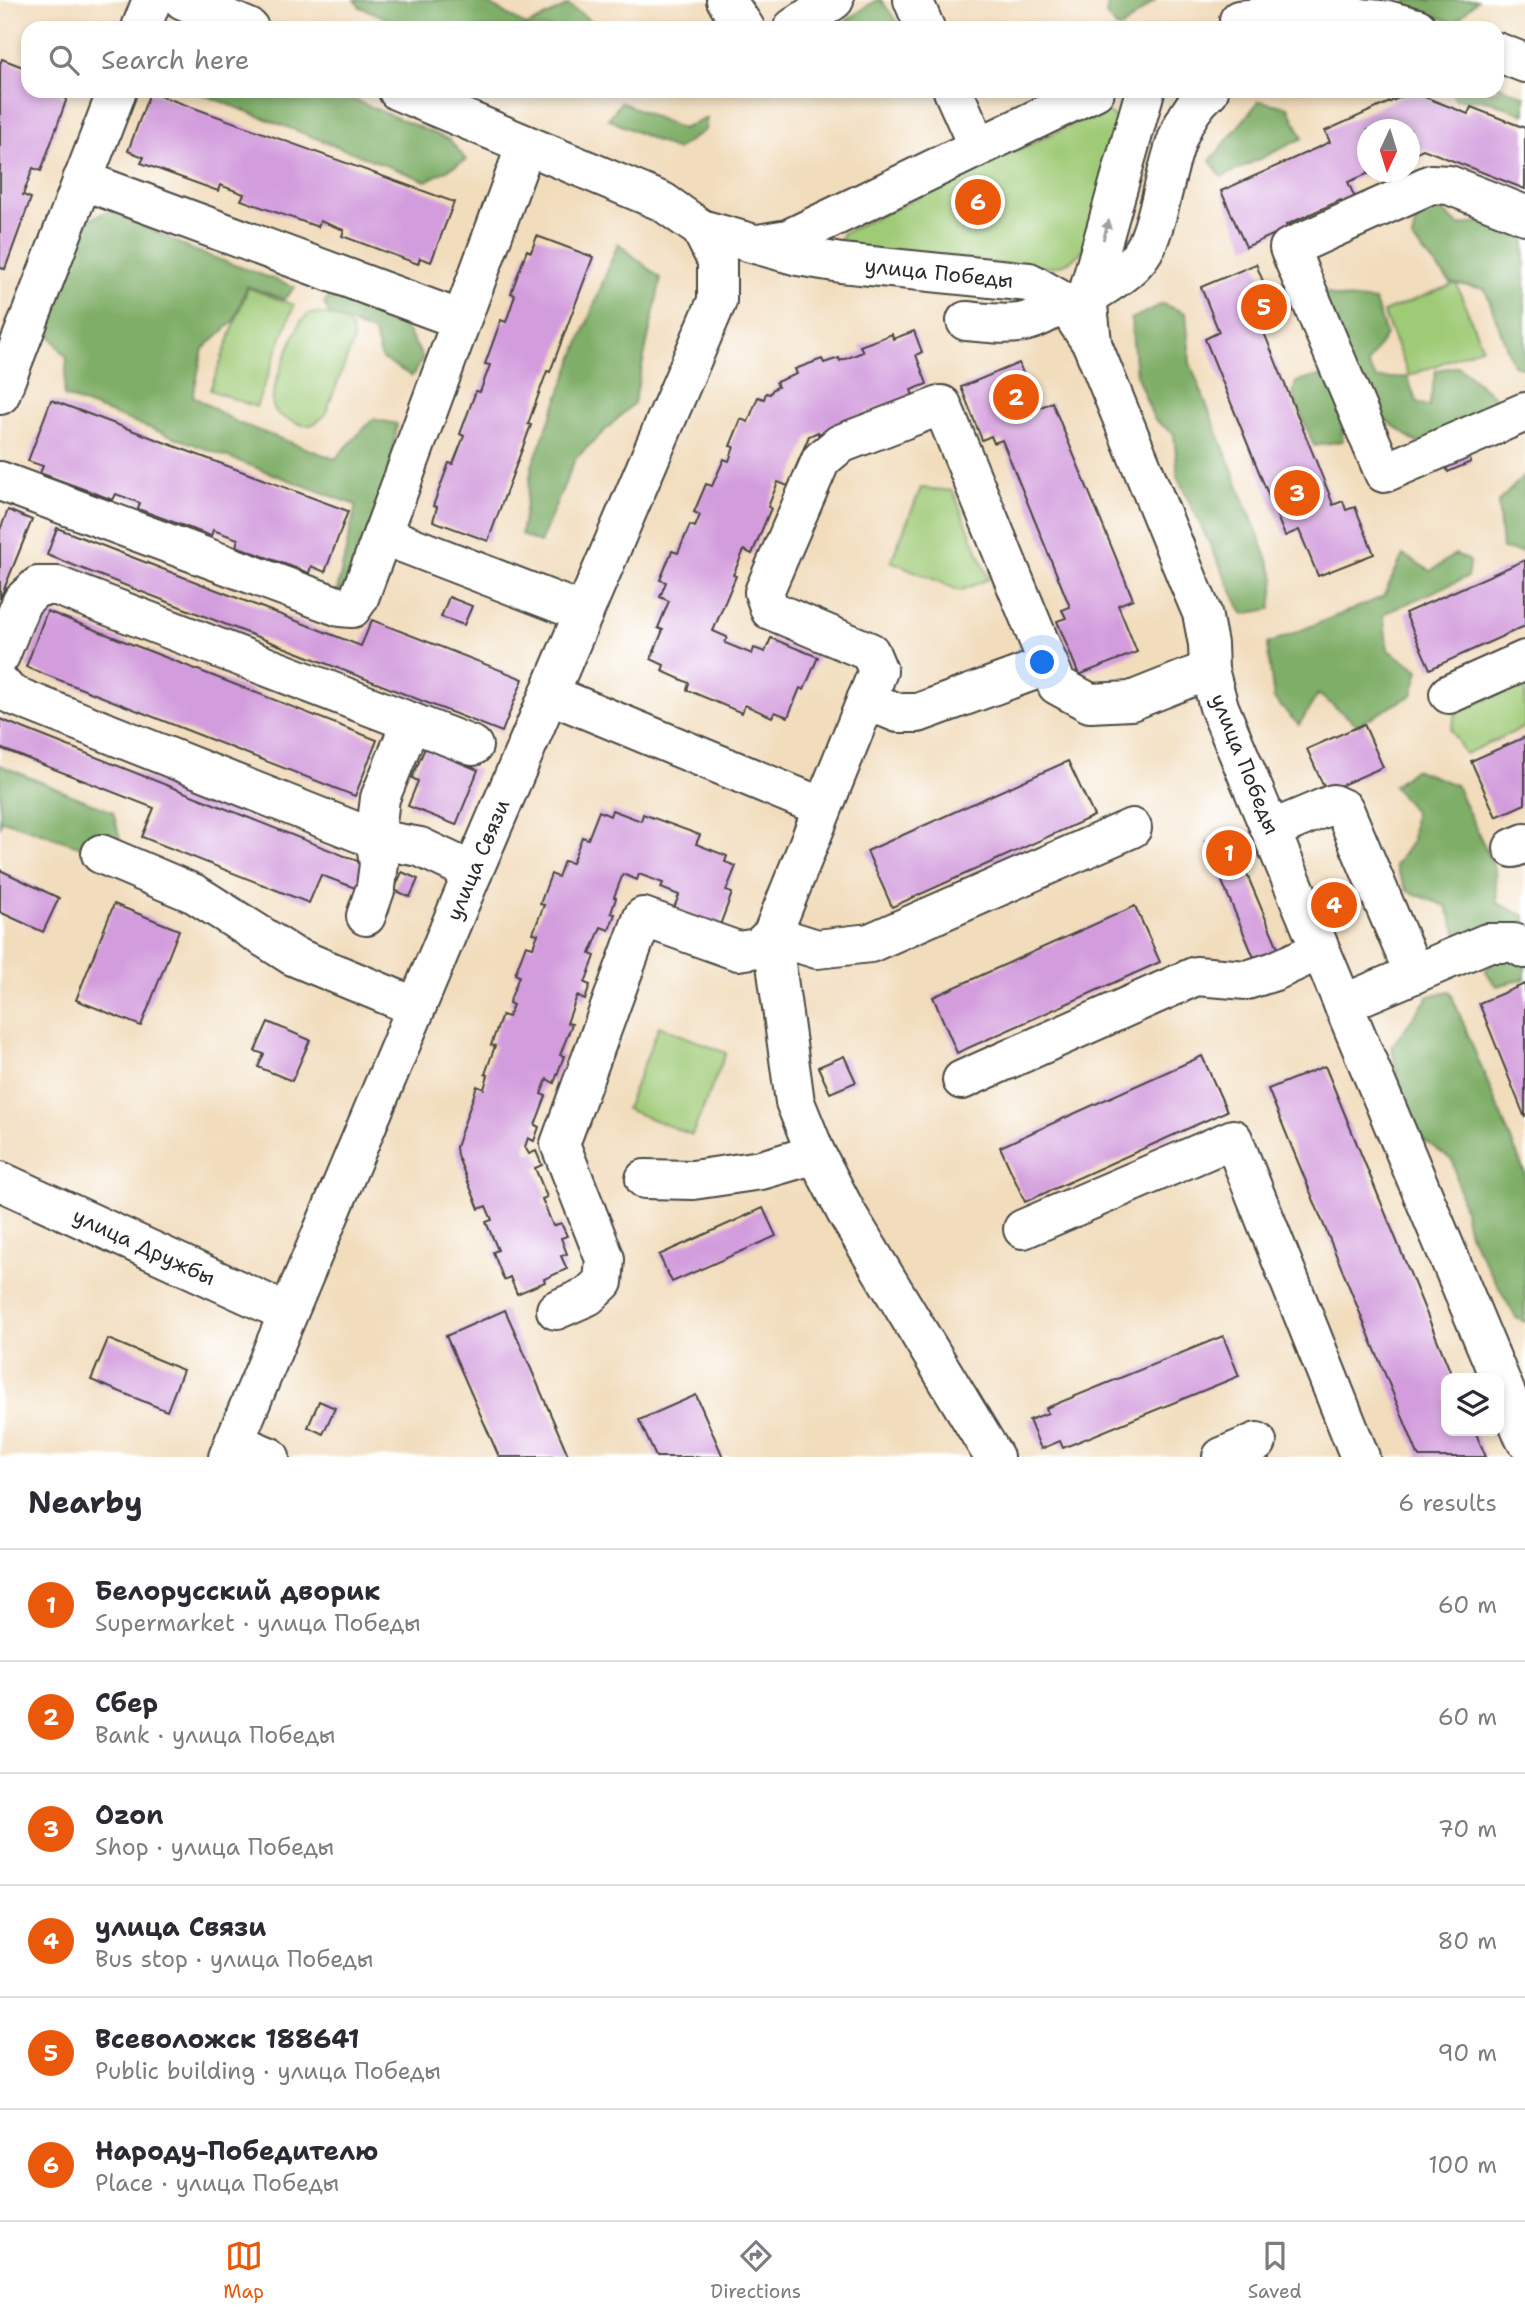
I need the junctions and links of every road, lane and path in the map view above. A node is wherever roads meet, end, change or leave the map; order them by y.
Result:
1 (152, 0) edge
2 (183, 0) edge
3 (726, 0) edge
4 (834, 0) edge
5 (912, 0) edge
6 (1354, 0) edge
7 (1241, 19) edge
8 (144, 21) edge
9 (232, 21) edge
10 (740, 21) edge
11 (803, 21) edge
12 (922, 21) edge
13 (1377, 21) edge
14 (1398, 21) edge
15 (1504, 55) edge
16 (1525, 63) edge
17 (114, 98) edge
18 (415, 98) edge
19 (956, 98) edge
20 (1085, 98) edge
21 (1203, 98) edge
22 (1141, 107) edge
23 (526, 145) junction
24 (978, 147) junction
25 (82, 180) junction
26 (838, 215) junction
27 (1525, 215) edge
28 (757, 244) junction
29 (709, 245) junction
30 (841, 263) junction
31 (1076, 300) junction
32 (717, 301) junction
33 (461, 320) junction
34 (966, 321) dead end
35 (0, 395) edge
36 (1525, 412) edge
37 (0, 481) edge
38 (382, 535) junction
39 (584, 613) junction
40 (0, 656) edge
41 (1525, 660) edge
42 (1049, 665) junction
43 (1209, 670) junction
44 (0, 683) edge
45 (549, 694) junction
46 (1449, 694) dead end
47 (866, 700) junction
48 (411, 722) junction
49 (473, 746) dead end
50 (822, 807) junction
51 (1132, 828) dead end
52 (1271, 830) junction
53 (374, 839) junction
54 (101, 854) dead end
55 (473, 872) junction
56 (366, 916) dead end
57 (772, 935) junction
58 (1525, 949) edge
59 (1320, 950) junction
60 (1414, 974) junction
61 (1343, 1004) junction
62 (416, 1007) junction
63 (962, 1080) dead end
64 (816, 1154) junction
65 (645, 1179) dead end
66 (0, 1181) edge
67 (1023, 1229) dead end
68 (556, 1310) dead end
69 (288, 1313) junction
70 (1525, 1439) edge
71 (1257, 1442) dead end
72 (231, 1450) edge
73 (270, 1457) edge
74 (994, 1457) edge
75 (1222, 1457) edge
76 (1360, 1457) edge

1 - 8 street
2 - 9 street
3 - 10 street
4 - 11 street
5 - 12 street
6 - 14 street
7 - 13 street
15 - 16 street
17 - 25 street
18 - 23 street
19 - 24 street
20 - 24 street
21 - 31 street
31 -> 22 street
23 - 29 street
23 - 33 street
24 - 26 street
25 - 33 street
25 - 35 street
26 - 28 street
26 - 30 street
27 - 36 street
28 - 29 street, улица Победы
28 - 30 street, улица Победы
28 - 32 street
29 - 32 street, улица Связи
30 - 31 street, улица Победы
31 - 34 street
31 - 43 street, улица Победы
32 - 39 street, улица Связи
33 - 38 street
37 - 38 street
38 - 39 street
39 - 45 street, улица Связи
40 - 48 street
41 - 46 street
42 - 43 street
42 - 47 street
42 - 47 street
43 - 52 street, улица Победы
44 - 53 street
45 - 50 street
45 - 55 street, улица Связи
47 - 50 street
48 - 49 street
48 - 53 street
50 - 57 street
51 - 57 street
52 - 59 street, улица Победы
52 - 60 street
53 - 55 street
53 - 56 street
54 - 62 street
55 - 62 street, улица Связи
57 - 64 street
57 - 68 street
58 - 60 street
59 - 61 street, улица Победы
59 - 63 street
60 - 61 street
61 - 70 street, улица Победы
62 - 69 street, улица Связи
64 - 65 street
64 - 74 street
66 - 69 street, улица Дружбы
67 - 76 street
69 - 72 street, улица Связи
71 - 75 street
72 - 73 street

